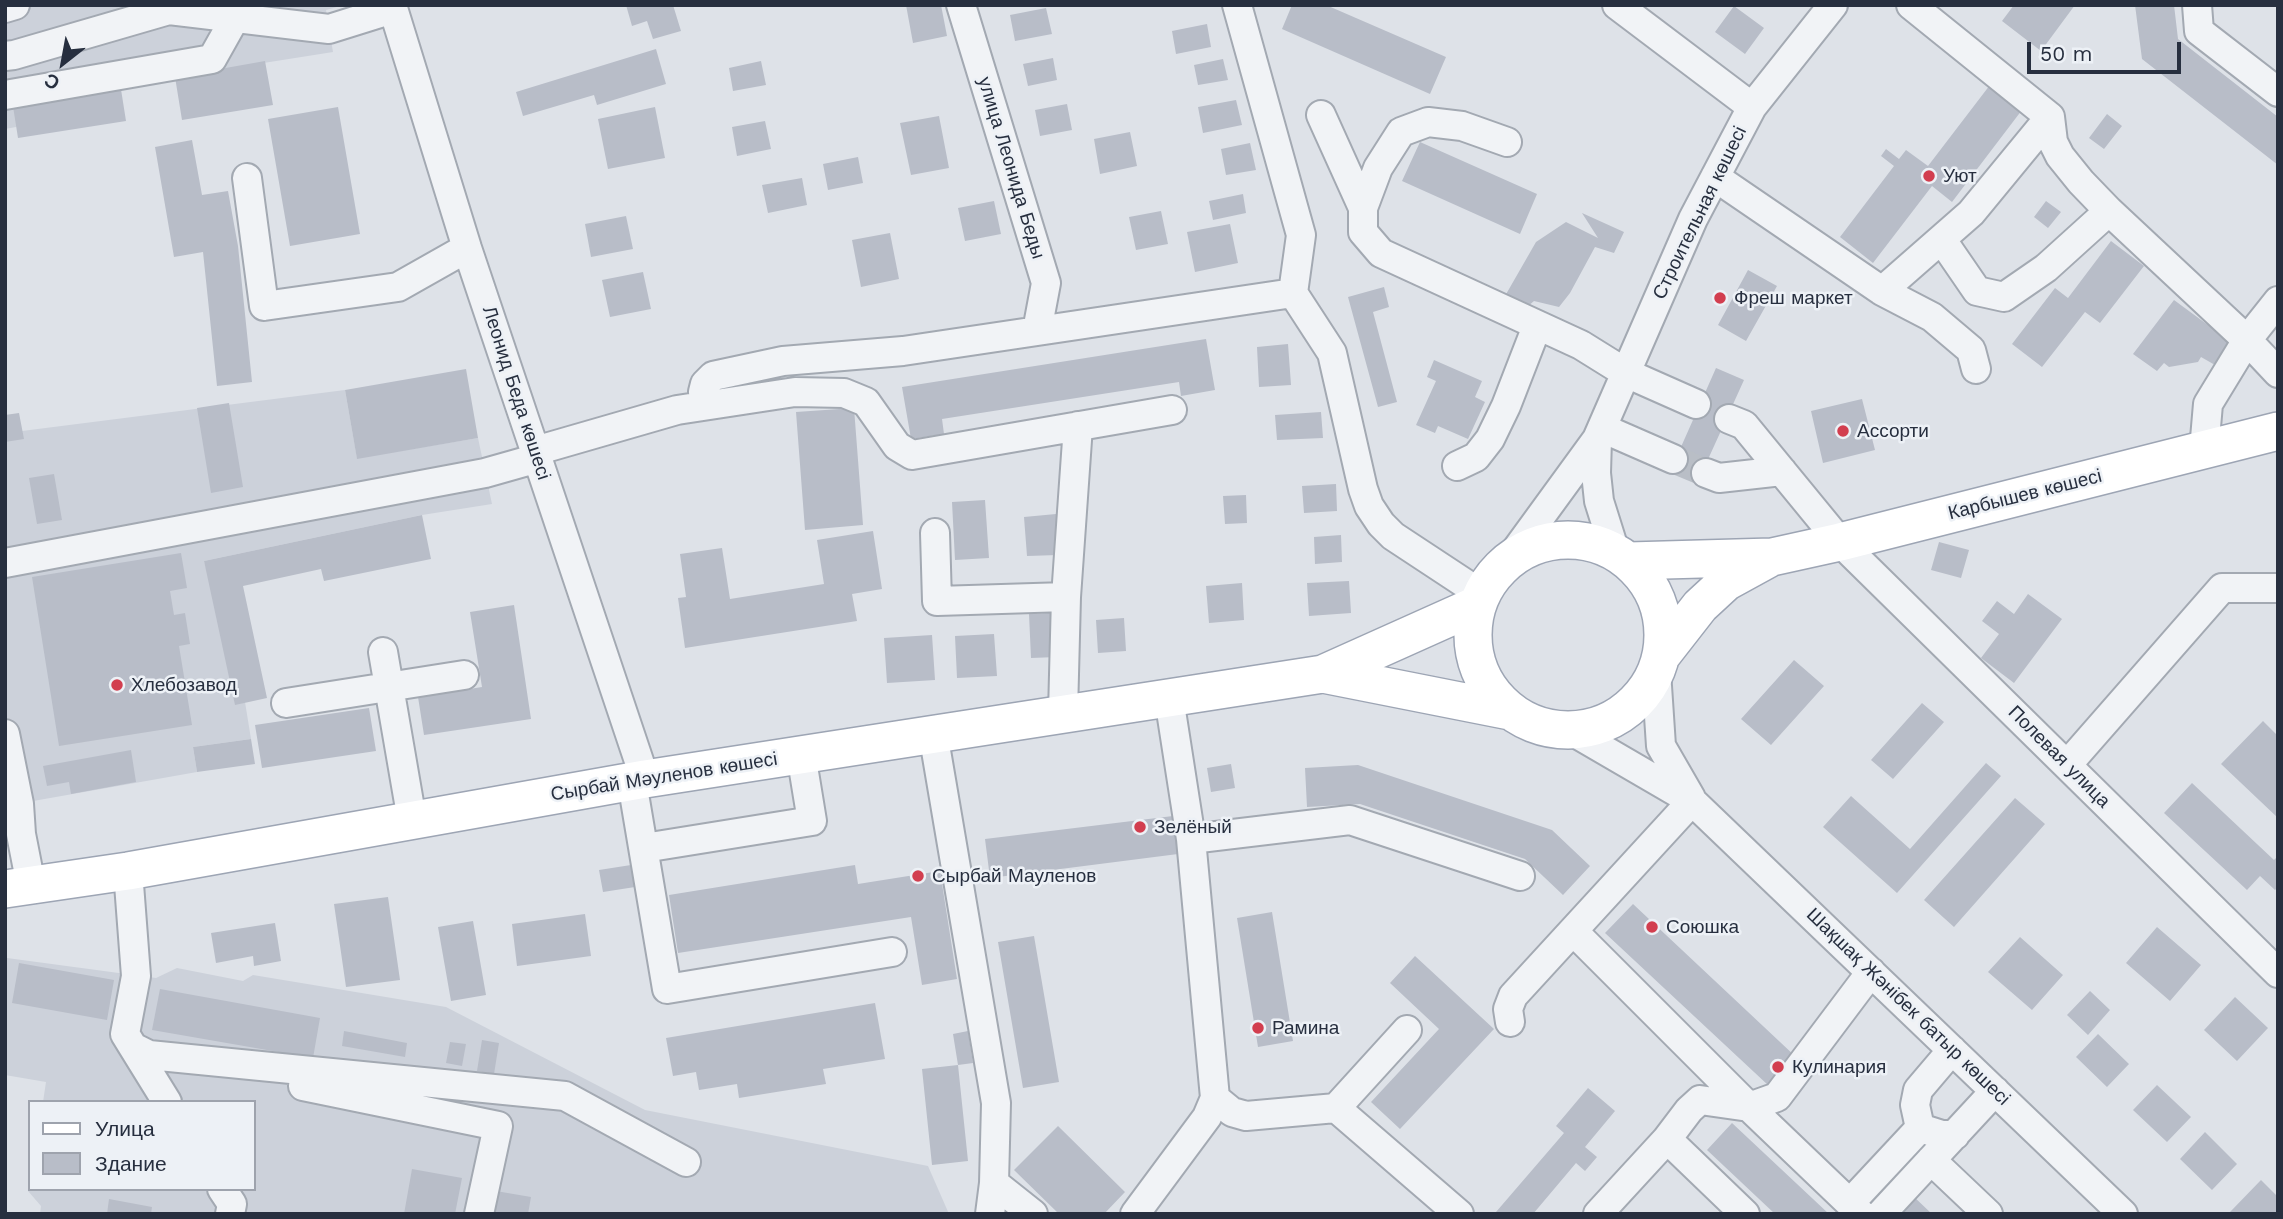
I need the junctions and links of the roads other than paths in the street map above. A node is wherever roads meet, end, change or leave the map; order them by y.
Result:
1 (15, 5) edge
2 (961, 5) edge
3 (1237, 5) edge
4 (1617, 5) edge
5 (1833, 5) edge
6 (1911, 5) edge
7 (2197, 5) edge
8 (393, 7) edge
9 (5, 8) edge
10 (167, 8) edge
11 (235, 18) junction
12 (5, 56) edge
13 (2278, 92) edge
14 (5, 95) edge
15 (1752, 107) junction
16 (1321, 116) dead end
17 (2050, 117) junction
18 (1507, 142) dead end
19 (1715, 177) junction
20 (247, 178) dead end
21 (1363, 208) junction
22 (2109, 211) junction
23 (1942, 240) junction
24 (467, 248) junction
25 (1882, 291) junction
26 (1293, 293) junction
27 (2278, 302) edge
28 (1537, 326) junction
29 (1037, 331) junction
30 (2247, 340) junction
31 (1976, 369) dead end
32 (1626, 373) junction
33 (2278, 373) edge
34 (710, 404) junction
35 (1696, 404) dead end
36 (1172, 410) dead end
37 (1730, 419) dead end
38 (1078, 426) junction
39 (2278, 431) edge
40 (1600, 434) junction
41 (2204, 450) junction
42 (536, 454) junction
43 (1673, 459) tunnel mouth
44 (1457, 466) dead end
45 (1782, 471) junction
46 (1706, 472) tunnel mouth
47 (935, 533) dead end
48 (1840, 542) junction
49 (1622, 556) junction
50 (1511, 557) junction
51 (1772, 557) junction
52 (5, 564) edge
53 (2278, 588) edge
54 (1066, 597) junction
55 (1479, 600) junction
56 (383, 652) dead end
57 (1659, 664) junction
58 (1323, 674) junction
59 (464, 675) dead end
60 (389, 687) junction
61 (1169, 698) junction
62 (286, 703) dead end
63 (1510, 710) junction
64 (1063, 713) junction
65 (1570, 730) junction
66 (933, 733) junction
67 (5, 734) edge
68 (801, 754) junction
69 (2067, 765) junction
70 (639, 781) junction
71 (1692, 801) junction
72 (412, 820) junction
73 (1191, 839) junction
74 (644, 848) junction
75 (128, 871) junction
76 (1520, 876) dead end
77 (18, 887) edge
78 (1573, 931) junction
79 (892, 952) dead end
80 (1871, 972) junction
81 (2278, 973) edge
82 (1510, 1022) dead end
83 (1407, 1030) dead end
84 (1952, 1050) junction
85 (141, 1051) junction
86 (1995, 1091) junction
87 (1215, 1098) junction
88 (166, 1100) edge
89 (1749, 1107) junction
90 (1336, 1108) junction
91 (1920, 1128) junction
92 (1955, 1135) junction
93 (1667, 1139) junction
94 (1931, 1160) junction
95 (686, 1162) dead end
96 (994, 1184) junction
97 (223, 1191) edge
98 (1856, 1208) edge
99 (230, 1214) edge
100 (479, 1214) edge
101 (990, 1214) edge
102 (1032, 1214) edge
103 (1135, 1214) edge
104 (1459, 1214) edge
105 (1598, 1214) edge
106 (1745, 1214) edge
107 (1881, 1214) edge
108 (1988, 1214) edge
109 (2123, 1214) edge

1 - 9 street
2 - 29 street, улица Леонида Беды
3 - 26 street
4 - 15 street
5 - 15 street, Строительная көшесі
6 - 17 street
7 - 13 street
8 - 11 street
8 - 24 street, Леонид Беда көшесі
10 - 11 street
10 - 12 street
11 - 14 street
15 - 19 street, Строительная көшесі
16 - 21 street
17 - 22 street
17 - 23 street
18 - 21 street
19 - 25 street
19 - 32 street, Строительная көшесі
20 - 24 street
21 - 28 street
22 - 23 street
22 - 30 street
23 - 25 street
24 - 42 street, Леонид Беда көшесі
25 - 31 street
26 - 29 street
26 - 55 street
27 - 30 street
28 - 32 street
28 - 44 street
29 - 34 street
30 - 33 street
30 - 41 street
32 - 35 street
32 - 40 street, Строительная көшесі
34 - 38 street
34 - 42 street
36 - 38 street
37 - 45 street, Полевая улица
38 - 54 street
39 - 41 main road, Карбышев көшесі
40 - 43 street
40 - 49 street
40 - 50 street
41 - 48 main road, Карбышев көшесі
42 - 52 street
42 - 70 street, Леонид Беда көшесі
45 - 46 street
45 - 48 street, Полевая улица
47 - 54 street
48 - 51 main road, Карбышев көшесі
48 - 69 street, Полевая улица
49 - 50 main road
49 - 51 main road
49 - 57 main road
50 - 55 main road
51 - 57 main road
53 - 69 street
54 - 64 street
55 - 58 main road
55 - 63 main road
56 - 60 street
57 - 65 main road
57 - 71 street, Шақшақ Жәнібек батыр көшесі
58 - 61 main road, Сырбай Мәуленов көшесі
58 - 63 main road
59 - 60 street
60 - 62 street
60 - 72 street
61 - 64 main road, Сырбай Мәуленов көшесі
61 - 73 street
63 - 65 main road
64 - 66 main road, Сырбай Мәуленов көшесі
65 - 71 street, Шақшақ Жәнібек батыр көшесі
66 - 68 main road, Сырбай Мәуленов көшесі
66 - 96 street
67 - 77 street
68 - 70 main road, Сырбай Мәуленов көшесі
68 - 74 street
69 - 81 street, Полевая улица
70 - 72 main road, Сырбай Мәуленов көшесі
70 - 74 street, Леонид Беда көшесі
71 - 78 street
71 - 80 street, Шақшақ Жәнібек батыр көшесі
72 - 75 main road, Сырбай Мәуленов көшесі
73 - 76 street
73 - 87 street
74 - 79 street, Леонид Беда көшесі
75 - 77 main road, Сырбай Мәуленов көшесі
75 - 85 street
78 - 82 street
78 - 89 street
80 - 84 street, Шақшақ Жәнібек батыр көшесі
80 - 89 street
83 - 90 street
84 - 86 street, Шақшақ Жәнібек батыр көшесі
84 - 91 street
85 - 88 street
85 - 95 street
85 - 100 street
86 - 92 street
86 - 109 street, Шақшақ Жәнібек батыр көшесі
87 - 90 street
87 - 103 street
89 - 93 street
89 - 98 street
90 - 104 street
91 - 92 street
91 - 98 street
92 - 94 street
93 - 105 street
93 - 106 street
94 - 107 street
94 - 108 street
96 - 101 street
96 - 102 street
97 - 99 street

